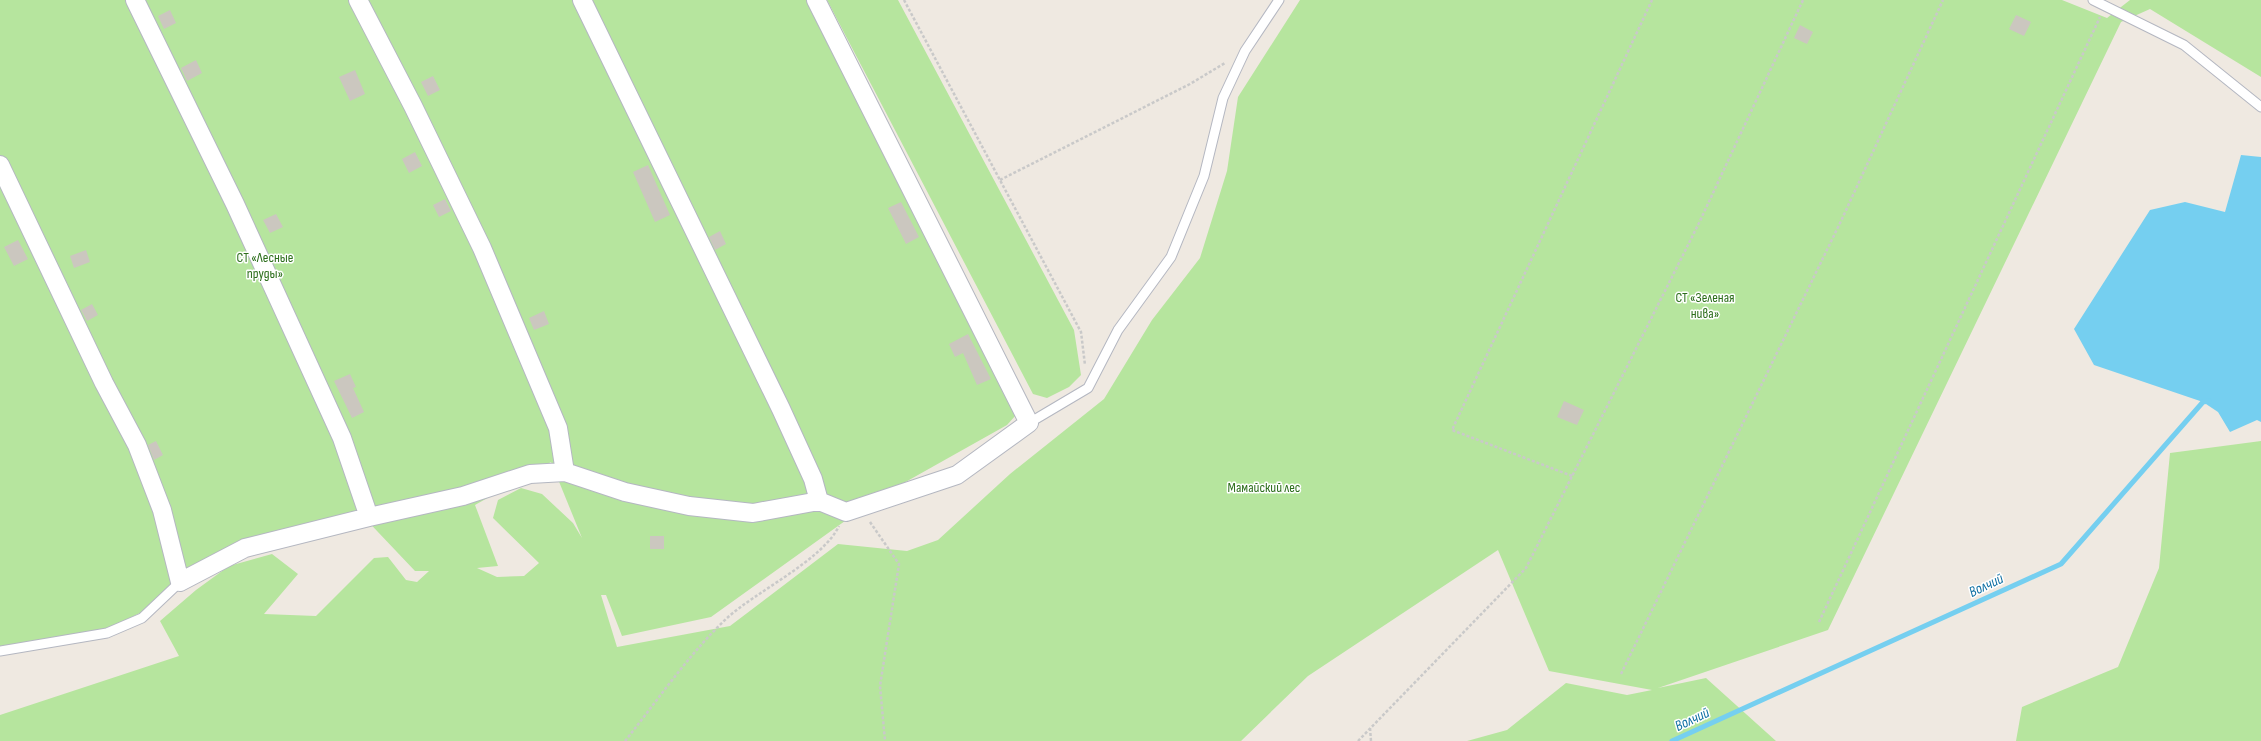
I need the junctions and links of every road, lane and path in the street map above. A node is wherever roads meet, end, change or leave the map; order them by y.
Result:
1 (136, 0) edge
2 (358, 0) edge
3 (582, 0) edge
4 (816, 0) edge
5 (904, 0) edge
6 (1279, 0) edge
7 (1652, 0) edge
8 (1803, 0) edge
9 (1943, 0) edge
10 (2093, 0) edge
11 (2106, 6) junction
12 (1246, 51) junction
13 (2261, 107) edge
14 (0, 165) edge
15 (1000, 180) junction
16 (1088, 388) junction
17 (1029, 423) junction
18 (565, 472) junction
19 (1572, 476) junction
20 (819, 501) junction
21 (853, 510) junction
22 (369, 517) junction
23 (180, 582) junction
24 (1819, 622) dead end
25 (0, 651) edge
26 (1621, 674) dead end
27 (1370, 728) junction
28 (625, 741) edge
29 (885, 741) edge
30 (1358, 741) edge
31 (1371, 741) edge

1 - 22 street
2 - 18 street
3 - 20 street
4 - 17 street
5 - 15 path
6 - 12 lane
7 - 19 path
8 - 19 path
9 - 26 path
10 - 11 lane
11 - 13 lane
11 - 24 path
12 - 15 path
12 - 16 lane
14 - 23 street
15 - 16 path
16 - 17 lane
17 - 21 street
18 - 20 street
18 - 22 street
19 - 27 path
20 - 21 street
21 - 28 path
21 - 29 path
22 - 23 street
23 - 25 lane
27 - 30 path
27 - 31 path

